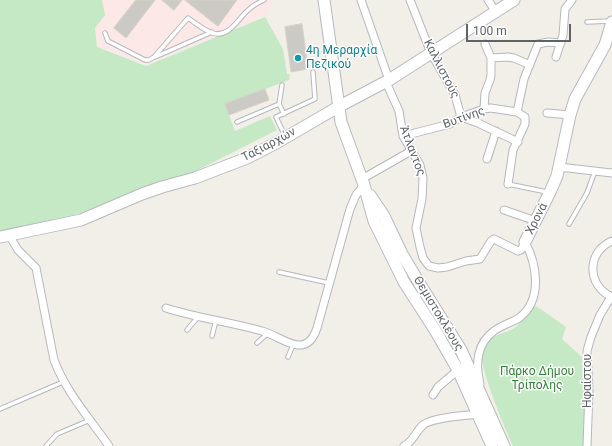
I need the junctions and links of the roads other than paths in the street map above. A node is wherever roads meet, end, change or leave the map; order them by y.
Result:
1 (264, 0) edge
2 (324, 0) edge
3 (361, 0) edge
4 (410, 0) edge
5 (488, 0) edge
6 (514, 0) edge
7 (572, 0) edge
8 (496, 12) junction
9 (587, 22) dead end
10 (611, 27) edge
11 (212, 32) junction
12 (105, 33) dead end
13 (561, 43) junction
14 (485, 44) dead end
15 (431, 53) junction
16 (154, 57) junction
17 (556, 57) dead end
18 (491, 58) junction
19 (530, 65) junction
20 (313, 72) dead end
21 (388, 81) junction
22 (282, 85) dead end
23 (279, 104) junction
24 (338, 107) junction
25 (484, 109) junction
26 (517, 112) junction
27 (547, 113) dead end
28 (284, 114) junction
29 (570, 116) junction
30 (461, 117) junction
31 (237, 122) dead end
32 (496, 131) junction
33 (403, 136) junction
34 (285, 137) junction
35 (518, 142) junction
36 (411, 151) junction
37 (487, 159) dead end
38 (559, 167) junction
39 (595, 171) junction
40 (612, 173) edge
41 (363, 182) junction
42 (508, 184) joint
43 (550, 192) junction
44 (504, 210) dead end
45 (536, 221) junction
46 (569, 224) dead end
47 (5, 236) edge
48 (612, 241) edge
49 (525, 242) junction
50 (279, 272) dead end
51 (329, 283) junction
52 (611, 297) edge
53 (166, 308) dead end
54 (198, 317) junction
55 (216, 320) junction
56 (186, 330) dead end
57 (268, 333) junction
58 (212, 336) dead end
59 (257, 343) dead end
60 (293, 344) junction
61 (288, 357) dead end
62 (458, 370) junction
63 (63, 382) junction
64 (432, 395) dead end
65 (484, 399) junction
66 (0, 408) edge
67 (478, 414) junction
68 (90, 420) junction
69 (410, 444) edge
70 (46, 446) edge
71 (109, 446) edge
72 (492, 446) edge
73 (504, 446) edge
74 (587, 446) edge

1 - 11 lane
2 - 24 street, Θεμιστοκλέους
3 - 21 street, Άτλαντος
4 - 15 street, Καλλιστούς
5 - 8 street
6 - 8 street, Ταξιαρχών
7 - 13 street
8 - 15 street, Ταξιαρχών
9 - 10 lane
10 - 29 street, Χρονά
11 - 16 lane
11 - 16 lane
12 - 16 lane
13 - 17 street
13 - 19 street
14 - 18 street
15 - 21 street, Ταξιαρχών
15 - 30 street, Καλλιστούς
18 - 19 street
18 - 25 street
19 - 26 street
20 - 28 lane
21 - 24 street, Ταξιαρχών
21 - 33 street, Άτλαντος
22 - 23 lane
23 - 28 lane
23 - 31 lane
24 - 34 street, Ταξιαρχών
24 - 41 street, Θεμιστοκλέους
25 - 26 street, Βυτίνης
25 - 30 street, Βυτίνης
26 - 35 street, Βυτίνης
27 - 29 street
28 - 34 lane
29 - 38 street, Χρονά
30 - 32 street
30 - 33 street, Βυτίνης
32 - 35 street
32 - 37 street
33 - 36 street, Άτλαντος
34 - 47 street, Ταξιαρχών
35 - 42 street
36 - 41 street
36 - 49 street, Άτλαντος
38 - 39 street
38 - 43 street, Χρονά
39 - 40 street
39 - 46 lane
41 - 51 street
41 - 62 street, Θεμιστοκλέους
41 - 65 street, Θεμιστοκλέους
42 - 43 lane
43 - 45 street, Χρονά
44 - 45 street
45 - 49 street, Χρονά
47 - 63 street
48 - 52 street
49 - 65 street, Χρονά
50 - 51 lane
51 - 60 street
52 - 74 street, Ηφαίστου
53 - 54 street
54 - 55 street
54 - 56 lane
55 - 57 street
55 - 58 lane
57 - 59 lane
57 - 60 street
60 - 61 lane
62 - 64 street
62 - 67 street, Θεμιστοκλέους
63 - 66 lane
63 - 68 street
65 - 73 street, Θεμιστοκλέους
67 - 69 street
67 - 72 street, Θεμιστοκλέους
68 - 70 lane
68 - 71 street

